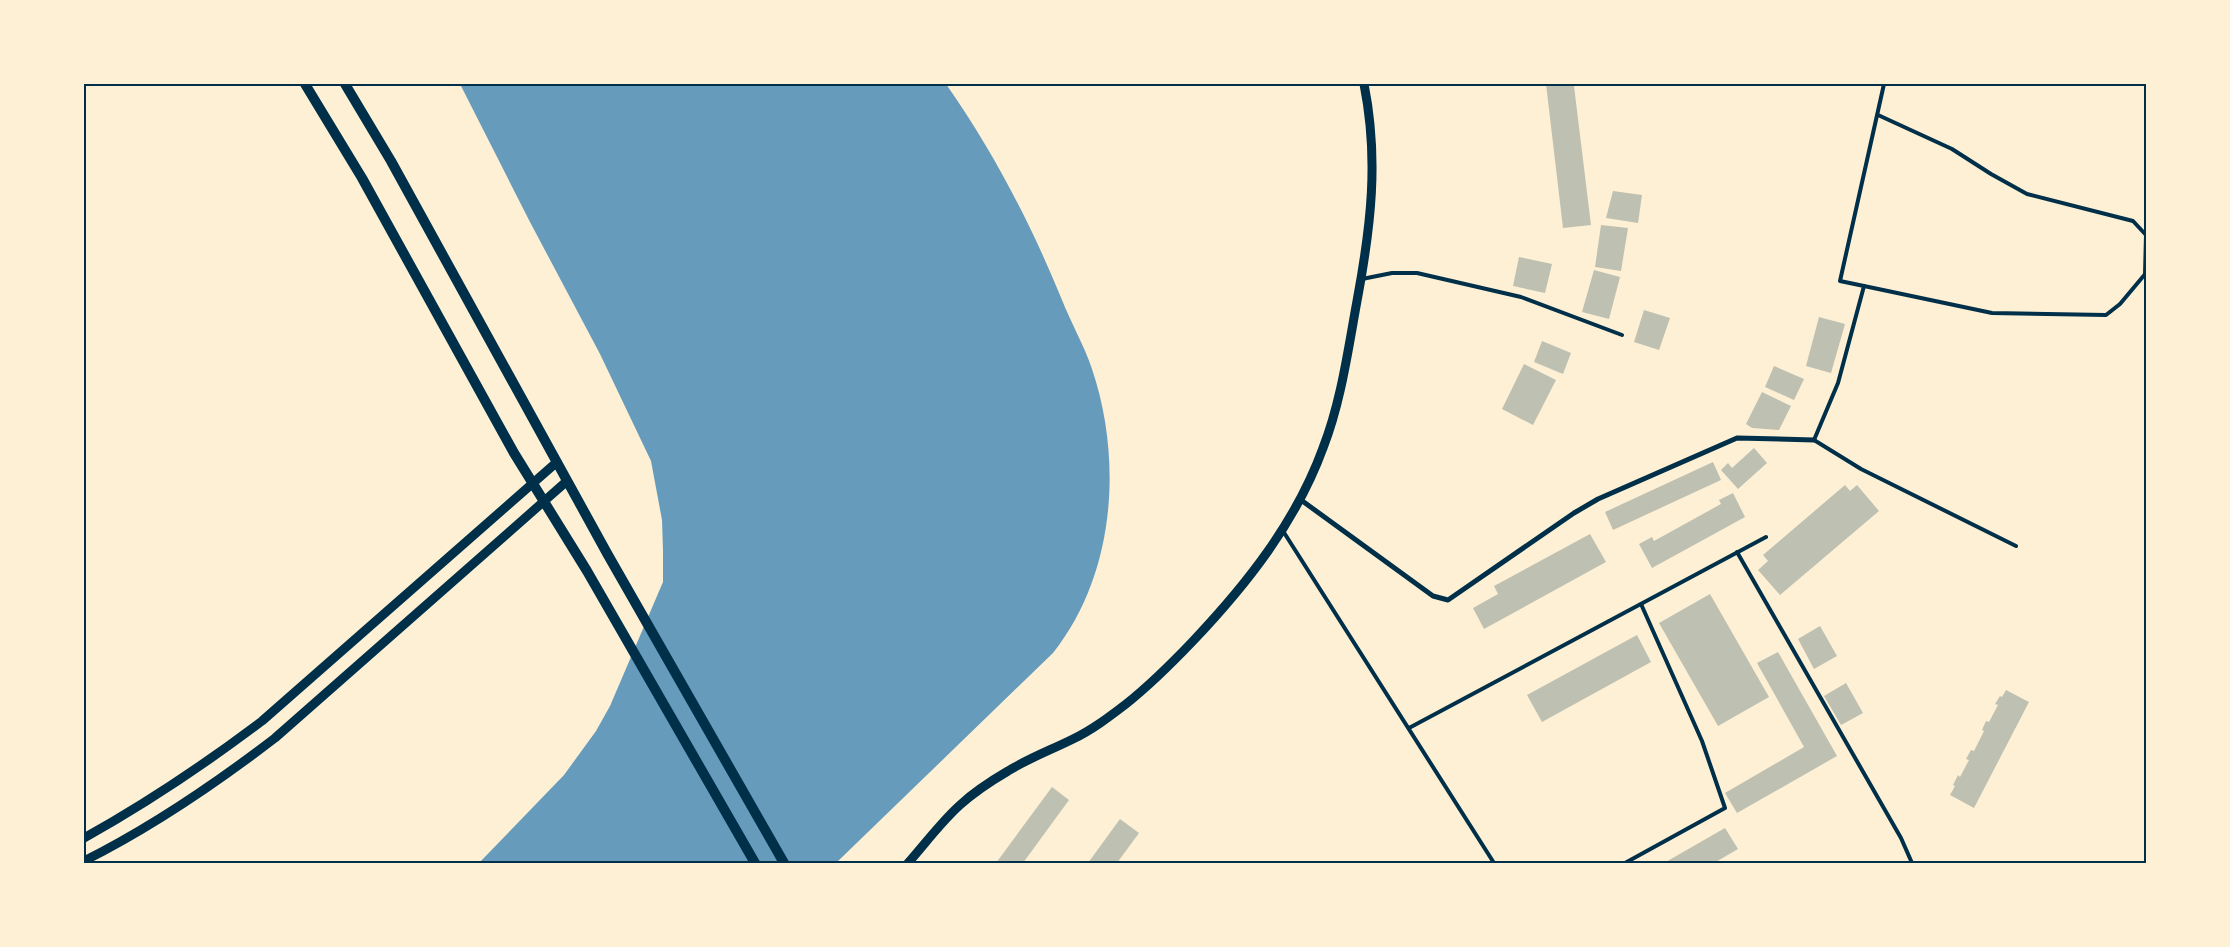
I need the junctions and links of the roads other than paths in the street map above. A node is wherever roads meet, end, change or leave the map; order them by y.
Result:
1 (305, 84) edge
2 (345, 84) edge
3 (1364, 84) edge
4 (1884, 84) edge
5 (1878, 115) junction
6 (2146, 273) edge
7 (1361, 279) junction
8 (1864, 286) junction
9 (1622, 334) dead end
10 (1814, 440) junction
11 (557, 462) junction
12 (567, 481) junction
13 (532, 484) junction
14 (1301, 500) junction
15 (544, 502) junction
16 (1283, 531) junction
17 (1766, 537) dead end
18 (2016, 546) dead end
19 (1737, 552) junction
20 (1641, 604) junction
21 (1409, 728) junction
22 (84, 838) edge
23 (84, 861) edge
24 (755, 863) edge
25 (784, 863) edge
26 (908, 863) edge
27 (1494, 863) edge
28 (1625, 863) edge
29 (1912, 863) edge

1 - 13 main road
2 - 11 main road
3 - 7 street
4 - 5 lane
5 - 6 lane
5 - 8 lane
6 - 8 lane
7 - 9 lane
7 - 14 street
8 - 10 lane
10 - 14 street
10 - 18 lane
11 - 12 main road
11 - 13 street
12 - 15 street
12 - 25 main road
13 - 15 main road
13 - 22 street
14 - 16 street
15 - 23 street
15 - 24 main road
16 - 21 lane
16 - 26 street
17 - 19 lane
19 - 20 lane
19 - 29 lane
20 - 21 lane
20 - 28 lane
21 - 27 lane

